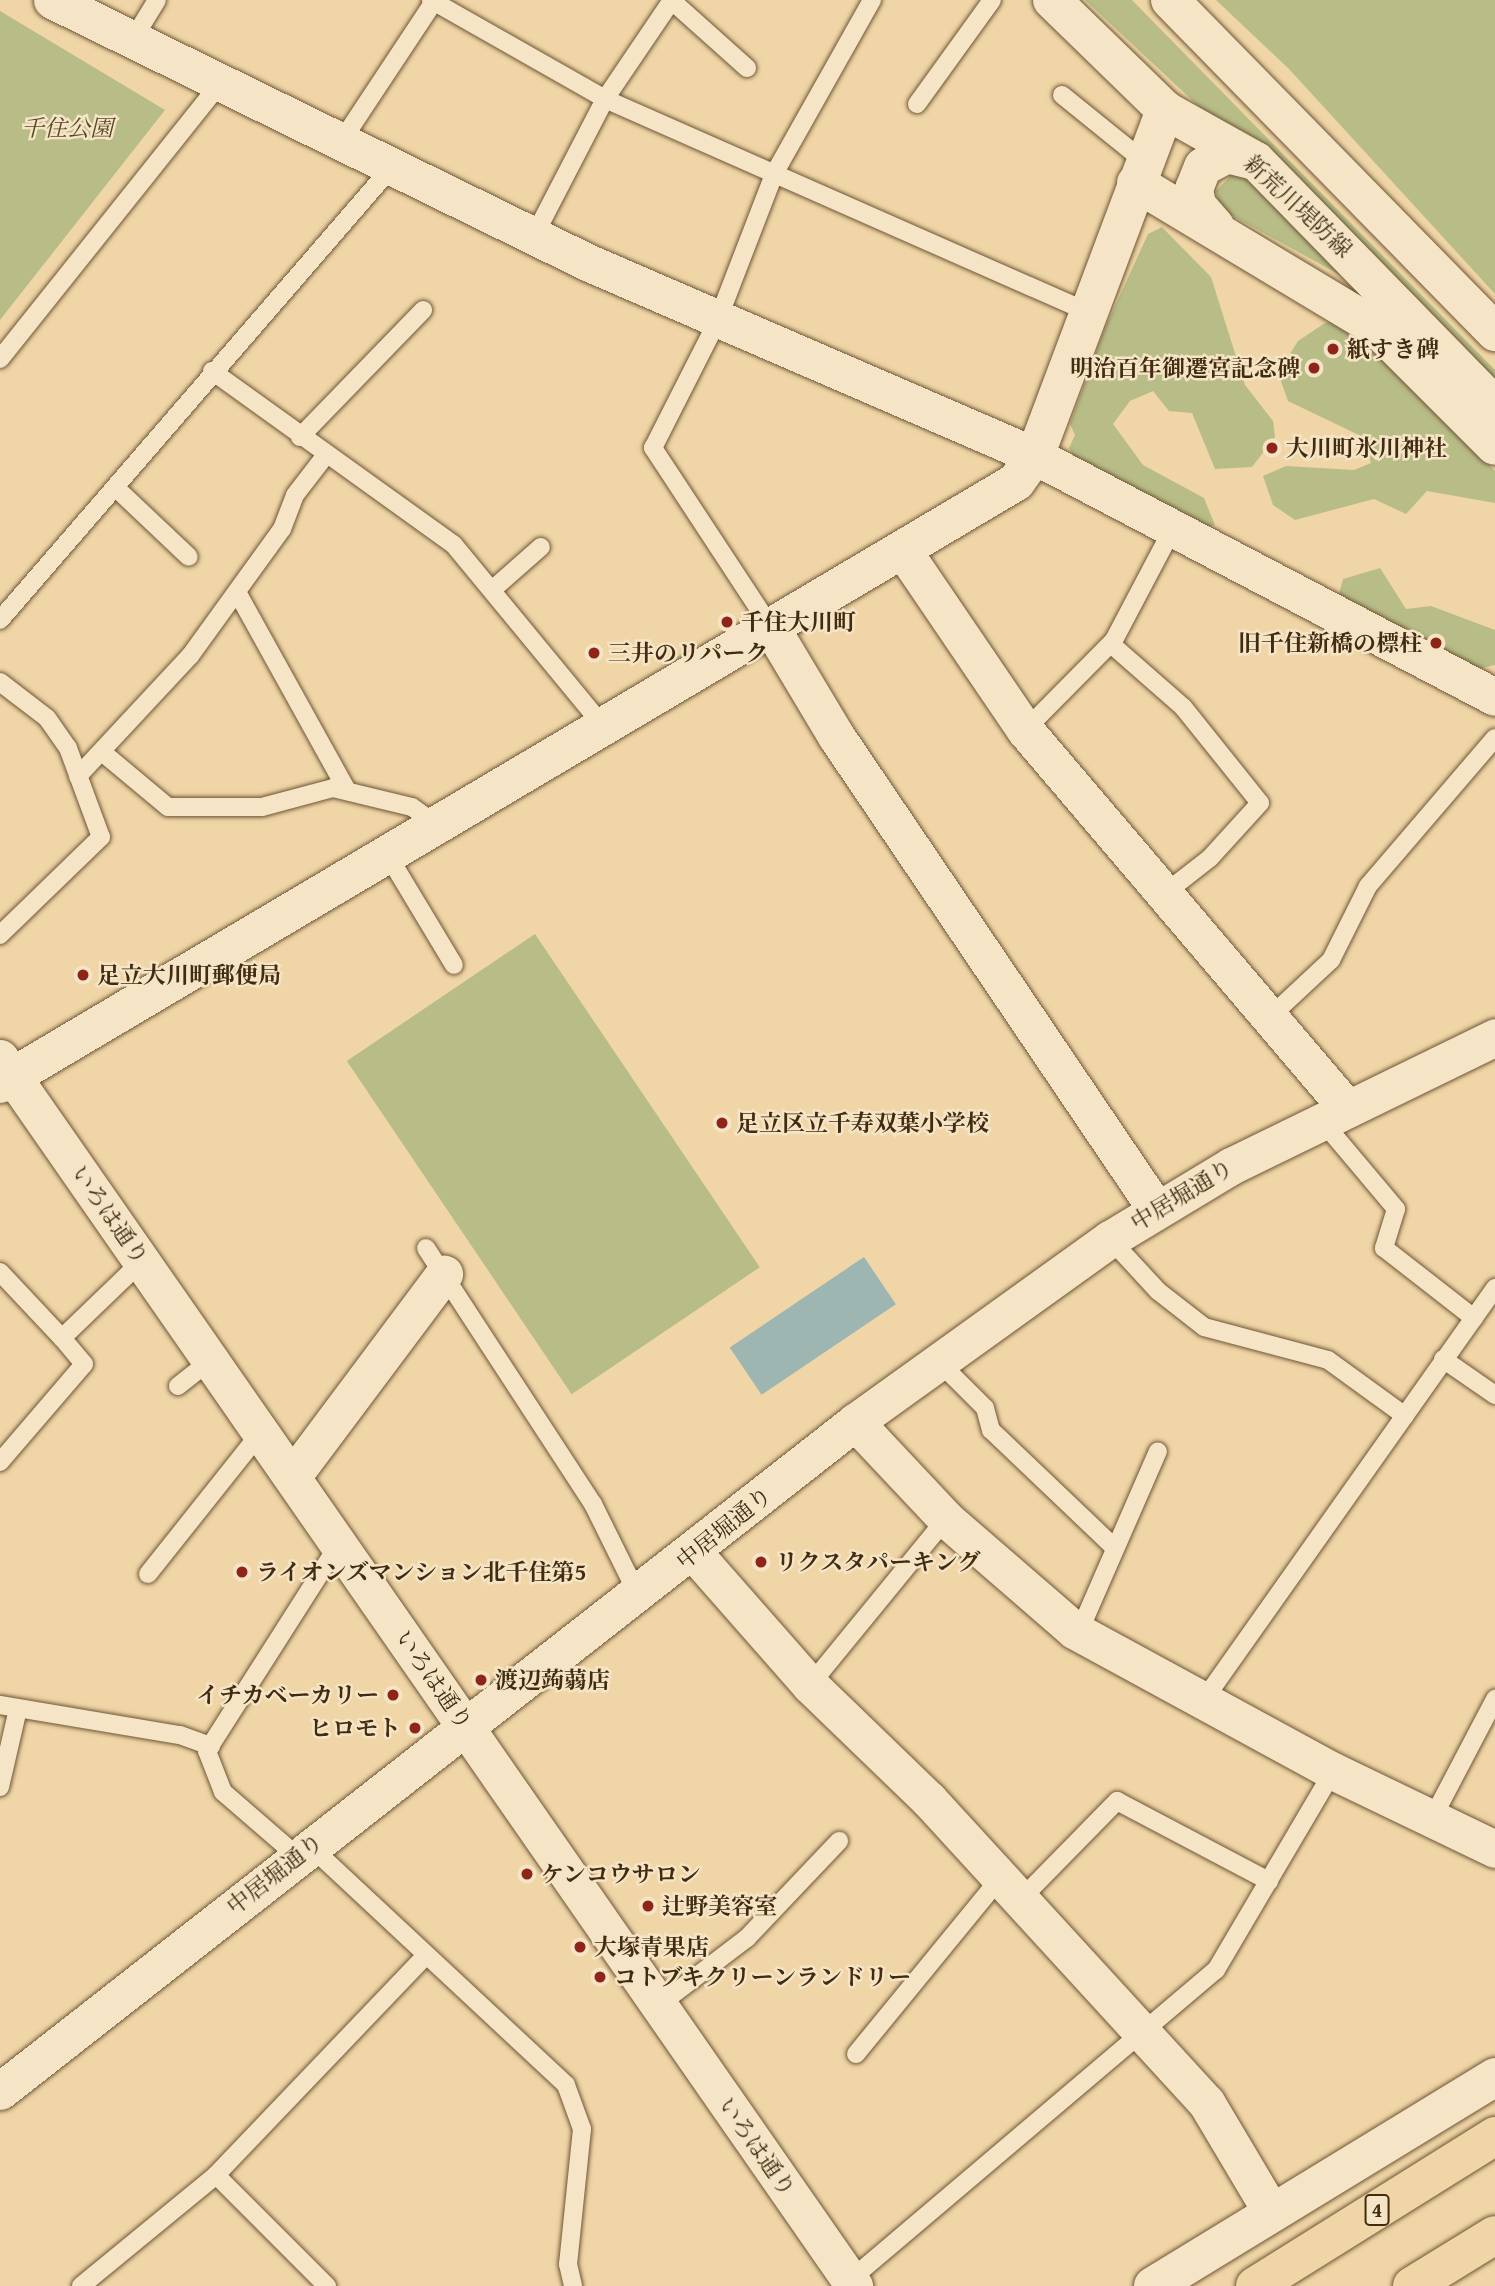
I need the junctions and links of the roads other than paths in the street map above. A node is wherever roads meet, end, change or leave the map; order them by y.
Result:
1 (52, 0) edge
2 (157, 0) edge
3 (671, 0) edge
4 (872, 0) edge
5 (992, 0) edge
6 (1052, 0) edge
7 (1170, 0) edge
8 (433, 1) edge
9 (135, 36) junction
10 (747, 68) dead end
11 (221, 82) junction
12 (1062, 95) dead end
13 (605, 99) junction
14 (917, 104) dead end
15 (1165, 110) junction
16 (343, 139) junction
17 (1256, 161) junction
18 (391, 168) junction
19 (1140, 172) junction
20 (774, 174) junction
21 (1215, 226) junction
22 (533, 238) junction
23 (423, 310) dead end
24 (1088, 312) junction
25 (717, 322) junction
26 (1495, 332) edge
27 (0, 359) edge
28 (212, 371) junction
29 (1495, 406) edge
30 (300, 438) junction
31 (1495, 446) edge
32 (325, 456) junction
33 (1035, 456) junction
34 (116, 488) junction
35 (1172, 530) junction
36 (541, 547) dead end
37 (904, 552) junction
38 (189, 557) dead end
39 (492, 590) junction
40 (237, 593) junction
41 (0, 620) edge
42 (772, 629) junction
43 (1111, 644) junction
44 (0, 682) edge
45 (1495, 696) edge
46 (604, 727) junction
47 (1025, 730) junction
48 (1495, 738) edge
49 (102, 752) junction
50 (78, 776) junction
51 (346, 789) junction
52 (439, 827) junction
53 (389, 857) junction
54 (1164, 894) junction
55 (0, 935) edge
56 (454, 965) dead end
57 (1272, 1015) junction
58 (1495, 1037) edge
59 (4, 1073) edge
60 (1335, 1115) junction
61 (1156, 1209) junction
62 (1110, 1239) junction
63 (142, 1261) junction
64 (435, 1261) joint
65 (0, 1272) edge
66 (1495, 1288) edge
67 (1474, 1318) junction
68 (62, 1338) junction
69 (1443, 1359) junction
70 (211, 1360) junction
71 (939, 1362) junction
72 (178, 1386) dead end
73 (1495, 1395) edge
74 (1405, 1416) junction
75 (855, 1422) junction
76 (261, 1432) junction
77 (1158, 1451) dead end
78 (0, 1462) edge
79 (292, 1477) junction
80 (946, 1519) junction
81 (338, 1545) junction
82 (1115, 1548) junction
83 (694, 1553) junction
84 (148, 1574) dead end
85 (639, 1597) junction
86 (1079, 1632) junction
87 (810, 1685) junction
88 (1495, 1699) edge
89 (1203, 1701) junction
90 (9, 1707) edge
91 (466, 1725) junction
92 (211, 1746) junction
93 (1333, 1771) junction
94 (0, 1787) edge
95 (1432, 1819) junction
96 (839, 1841) dead end
97 (1495, 1849) edge
98 (304, 1851) junction
99 (1269, 1881) junction
100 (1010, 1889) junction
101 (426, 1955) junction
102 (659, 2005) junction
103 (1143, 2034) junction
104 (856, 2054) dead end
105 (1495, 2077) edge
106 (0, 2091) edge
107 (1495, 2136) edge
108 (216, 2175) junction
109 (1272, 2213) junction
110 (1495, 2235) edge
111 (852, 2283) edge
112 (1257, 2285) edge
113 (81, 2286) edge
114 (327, 2286) edge
115 (573, 2286) edge
116 (1153, 2286) edge
117 (1412, 2286) edge

1 - 9 street
2 - 9 lane
3 - 10 lane
3 - 13 lane
4 - 20 lane
5 - 14 lane
6 - 15 street, 新荒川堤防線
7 - 26 street
8 - 13 lane
8 - 16 lane
9 - 11 street
11 - 16 street
11 - 27 lane
12 - 19 lane
13 - 20 lane
13 - 22 lane
15 - 17 street, 新荒川堤防線
15 - 19 street
16 - 18 street
17 - 21 street
17 - 29 street, 新荒川堤防線
18 - 22 street
18 - 28 lane
19 - 21 street
19 - 24 street
20 - 24 lane
20 - 25 lane
21 - 31 street
22 - 25 street
23 - 30 lane
24 - 33 street
25 - 33 street
25 - 42 lane
28 - 30 lane
28 - 34 lane
30 - 32 lane
32 - 39 lane
32 - 40 lane
33 - 35 street
33 - 37 street
34 - 38 lane
34 - 41 lane
35 - 43 lane
35 - 45 street
36 - 39 lane
37 - 42 street
37 - 47 street
39 - 46 lane
40 - 49 lane
40 - 51 lane
42 - 46 street
42 - 61 street
43 - 47 lane
43 - 54 lane
44 - 50 lane
46 - 52 street
47 - 54 street
48 - 57 lane
49 - 50 lane
49 - 51 lane
50 - 55 lane
51 - 52 lane
52 - 53 street
53 - 56 lane
53 - 59 street
54 - 57 street
57 - 60 street
58 - 60 street, 中居堀通り
59 - 63 street, いろは通り
60 - 61 street, 中居堀通り
60 - 67 lane
61 - 62 street, 中居堀通り
62 - 71 street, 中居堀通り
62 - 74 lane
63 - 68 lane
63 - 70 street, いろは通り
64 - 79 street
64 - 85 lane
65 - 68 lane
66 - 67 lane
67 - 69 lane
68 - 78 lane
69 - 73 lane
69 - 74 lane
70 - 72 lane
70 - 76 street, いろは通り
71 - 75 street, 中居堀通り
71 - 82 lane
74 - 89 lane
75 - 80 street
75 - 83 street, 中居堀通り
76 - 79 street, いろは通り
76 - 84 lane
77 - 82 lane
79 - 81 street, いろは通り
80 - 86 street
80 - 87 lane
81 - 91 street, いろは通り
81 - 92 lane
82 - 86 lane
83 - 85 street, 中居堀通り
83 - 87 street
85 - 91 street, 中居堀通り
86 - 89 street
87 - 100 street
88 - 95 lane
89 - 93 street
90 - 92 lane
90 - 94 lane
91 - 98 street, 中居堀通り
91 - 102 street, いろは通り
92 - 98 lane
93 - 95 street
93 - 99 lane
95 - 97 street
96 - 102 lane
98 - 101 lane
98 - 106 street, 中居堀通り
99 - 100 lane
99 - 103 lane
100 - 103 street
100 - 104 lane
101 - 108 lane
101 - 115 lane
102 - 111 street, いろは通り
103 - 109 street
103 - 111 lane
105 - 109 street
107 - 112 highway, 4
108 - 113 lane
108 - 114 lane
109 - 116 street
110 - 117 highway

